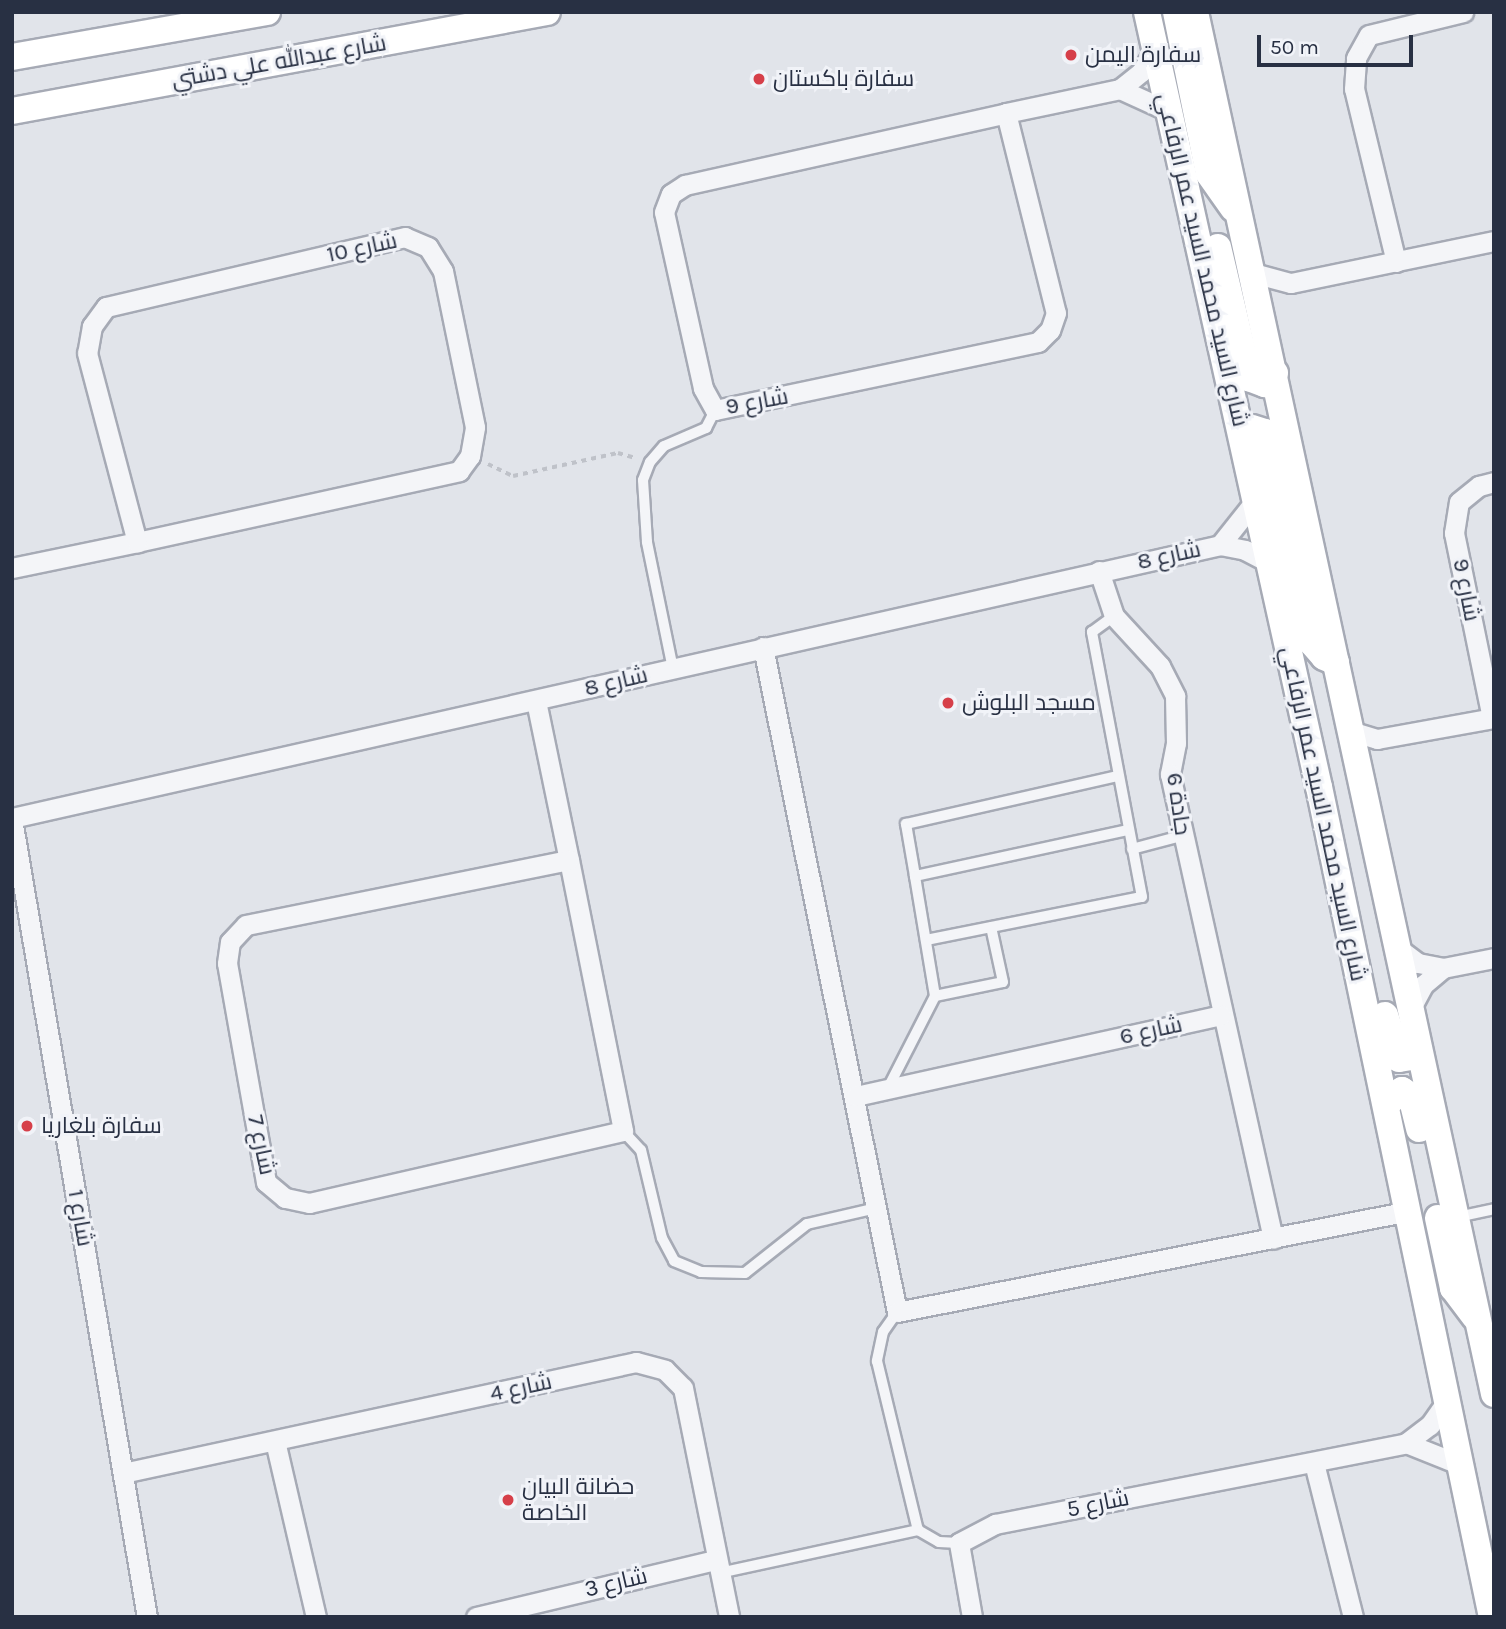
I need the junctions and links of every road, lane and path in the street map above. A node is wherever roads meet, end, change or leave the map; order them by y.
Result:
1 (267, 12) edge
2 (547, 12) edge
3 (1147, 12) edge
4 (1177, 12) edge
5 (1195, 12) edge
6 (1463, 12) edge
7 (224, 17) edge
8 (1155, 50) junction
9 (12, 57) edge
10 (1120, 89) junction
11 (1166, 110) junction
12 (12, 111) edge
13 (1006, 113) junction
14 (1188, 199) junction
15 (1237, 211) junction
16 (1494, 241) edge
17 (1396, 262) junction
18 (1253, 273) junction
19 (1291, 283) junction
20 (1262, 310) junction
21 (1275, 373) junction
22 (715, 410) junction
23 (1243, 438) junction
24 (470, 456) junction
25 (650, 461) junction
26 (1494, 482) edge
27 (1255, 501) junction
28 (137, 542) junction
29 (1220, 545) junction
30 (1268, 562) junction
31 (12, 568) edge
32 (1099, 571) junction
33 (1114, 616) junction
34 (763, 647) junction
35 (1336, 662) junction
36 (673, 669) junction
37 (536, 701) junction
38 (1493, 718) edge
39 (1354, 732) junction
40 (1385, 738) junction
41 (1362, 771) junction
42 (1118, 776) junction
43 (1319, 787) junction
44 (12, 818) edge
45 (1128, 830) junction
46 (1181, 836) junction
47 (1132, 849) junction
48 (569, 860) junction
49 (915, 876) junction
50 (992, 927) junction
51 (926, 940) junction
52 (1398, 948) junction
53 (1494, 958) edge
54 (1443, 968) junction
55 (935, 996) junction
56 (1411, 1008) junction
57 (1221, 1015) junction
58 (1418, 1045) junction
59 (888, 1088) junction
60 (856, 1096) junction
61 (1386, 1105) junction
62 (623, 1131) junction
63 (877, 1208) junction
64 (1494, 1209) edge
65 (1409, 1211) junction
66 (1456, 1217) junction
67 (1273, 1239) junction
68 (897, 1312) junction
69 (1480, 1324) junction
70 (1494, 1394) edge
71 (1447, 1401) junction
72 (275, 1441) junction
73 (1406, 1443) junction
74 (1314, 1463) junction
75 (1461, 1465) junction
76 (123, 1473) junction
77 (918, 1530) junction
78 (959, 1543) junction
79 (718, 1566) junction
80 (147, 1617) edge
81 (316, 1617) edge
82 (475, 1617) edge
83 (729, 1617) edge
84 (972, 1617) edge
85 (1353, 1617) edge
86 (1492, 1617) edge

1 - 7 street
2 - 12 street, شارع عبدالله علي دشتي
3 - 8 street, شارع السيد محمد السيد عمر الرفاعي
4 - 15 street
5 - 15 street, شارع السيد محمد السيد عمر الرفاعي
6 - 17 street
7 - 9 street
8 - 10 street
8 - 11 street, شارع السيد محمد السيد عمر الرفاعي
10 - 11 street
10 - 13 street, شارع 9
11 - 14 street, شارع السيد محمد السيد عمر الرفاعي
13 - 22 street, شارع 9
13 - 22 street, شارع 9
14 - 21 street
14 - 23 street, شارع السيد محمد السيد عمر الرفاعي
15 - 18 street, شارع السيد محمد السيد عمر الرفاعي
16 - 17 street
17 - 19 street
18 - 19 street
18 - 20 street, شارع السيد محمد السيد عمر الرفاعي
19 - 20 street
20 - 21 street, شارع السيد محمد السيد عمر الرفاعي
21 - 35 street, شارع السيد محمد السيد عمر الرفاعي
22 - 25 lane
23 - 27 street, شارع السيد محمد السيد عمر الرفاعي
23 - 35 street
24 - 25 path
24 - 28 street
24 - 28 street, شارع 10
25 - 36 lane
26 - 38 street, شارع 9
27 - 29 street, شارع 8
27 - 30 street, شارع السيد محمد السيد عمر الرفاعي
28 - 31 street
29 - 30 street, شارع 8
29 - 32 street, شارع 8
30 - 43 street, شارع السيد محمد السيد عمر الرفاعي
32 - 33 street, جادة 6
32 - 34 street, شارع 8
33 - 42 lane
33 - 46 street, جادة 6
34 - 36 street, شارع 8
34 - 60 street
35 - 39 street, شارع السيد محمد السيد عمر الرفاعي
36 - 37 street, شارع 8
37 - 44 street, شارع 8
37 - 48 street
38 - 40 street, شارع 9
39 - 40 street, شارع 9
39 - 41 street, شارع السيد محمد السيد عمر الرفاعي
40 - 41 street
41 - 52 street, شارع السيد محمد السيد عمر الرفاعي
42 - 45 lane
42 - 49 lane
43 - 58 street
43 - 61 street, شارع السيد محمد السيد عمر الرفاعي
44 - 76 street, شارع 1
45 - 47 lane
45 - 49 lane
46 - 47 lane
46 - 57 street, جادة 6
47 - 50 lane
48 - 62 street
48 - 62 street, شارع 7
49 - 51 lane
50 - 51 lane
50 - 55 lane
51 - 55 lane
52 - 54 street
52 - 56 street, شارع السيد محمد السيد عمر الرفاعي
53 - 54 street
54 - 56 street
55 - 59 lane
56 - 58 street, شارع السيد محمد السيد عمر الرفاعي
57 - 59 street, شارع 6
57 - 67 street
58 - 66 street, شارع السيد محمد السيد عمر الرفاعي
59 - 60 street, شارع 6
60 - 63 street
61 - 65 street, شارع السيد محمد السيد عمر الرفاعي
61 - 69 street
62 - 63 lane
63 - 68 street
64 - 66 lane
65 - 67 street
65 - 71 street, شارع السيد محمد السيد عمر الرفاعي
66 - 69 street, شارع السيد محمد السيد عمر الرفاعي
67 - 68 street
68 - 77 lane
69 - 70 street, شارع السيد محمد السيد عمر الرفاعي
71 - 73 street, شارع 5
71 - 75 street, شارع السيد محمد السيد عمر الرفاعي
72 - 76 street, شارع 4
72 - 79 street, شارع 4
72 - 81 street
73 - 74 street, شارع 5
73 - 75 street
74 - 78 street, شارع 5
74 - 85 street
75 - 86 street, شارع السيد محمد السيد عمر الرفاعي
76 - 80 street, شارع 1
77 - 78 lane
77 - 79 lane
78 - 84 street
79 - 82 street, شارع 3
79 - 83 street, شارع 4

